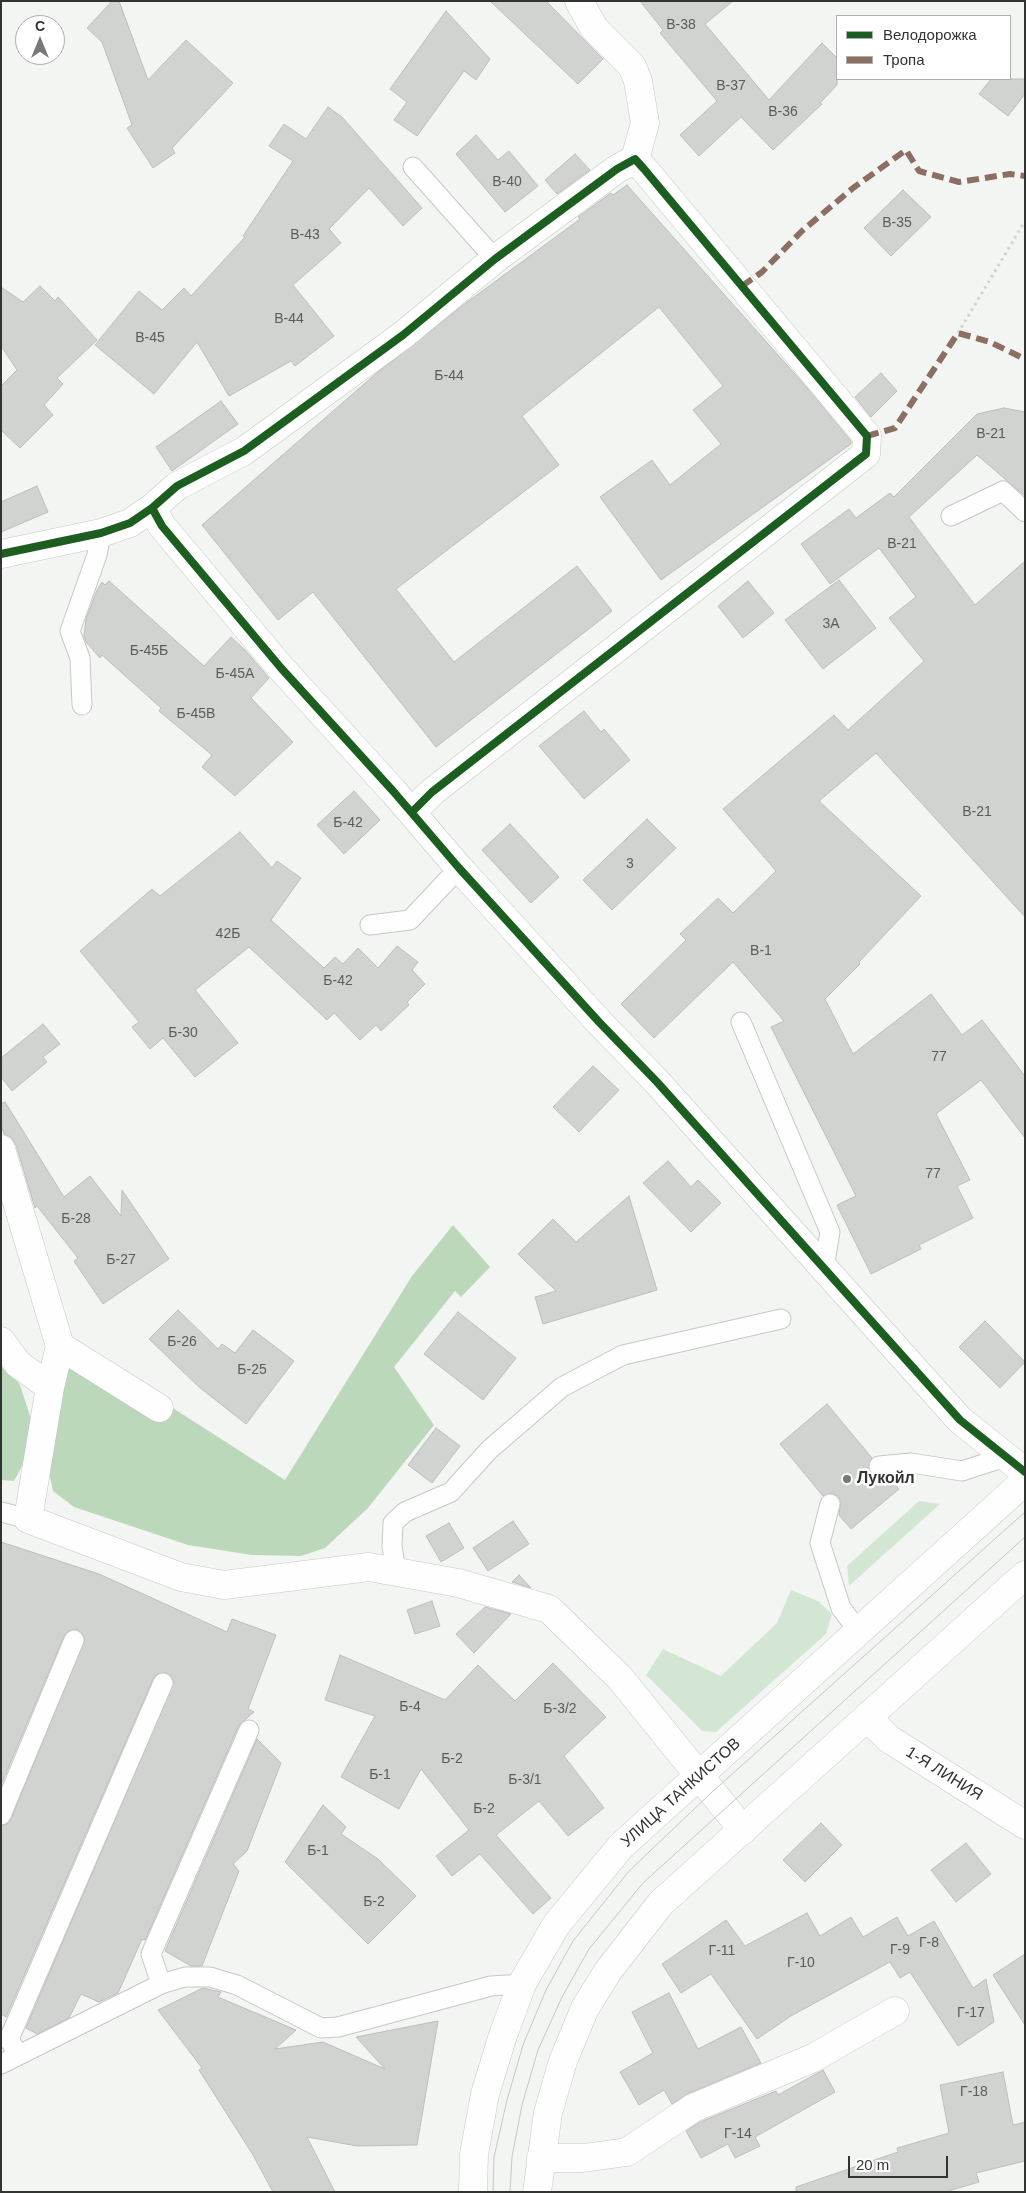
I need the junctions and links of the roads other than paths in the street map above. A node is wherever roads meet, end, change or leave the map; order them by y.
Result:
1 (579, 1) edge
2 (635, 159) junction
3 (413, 168) dead end
4 (496, 259) junction
5 (152, 508) junction
6 (1025, 512) edge
7 (951, 516) dead end
8 (101, 533) junction
9 (1, 554) edge
10 (82, 705) dead end
11 (412, 812) junction
12 (459, 868) junction
13 (370, 925) dead end
14 (741, 1022) dead end
15 (1, 1150) edge
16 (824, 1268) junction
17 (781, 1319) dead end
18 (1, 1340) edge
19 (60, 1346) junction
20 (50, 1387) junction
21 (159, 1408) dead end
22 (1015, 1465) edge
23 (879, 1466) dead end
24 (1025, 1481) edge
25 (830, 1504) dead end
26 (1, 1512) edge
27 (28, 1519) junction
28 (396, 1572) junction
29 (1025, 1575) edge
30 (859, 1632) junction
31 (74, 1640) dead end
32 (163, 1683) dead end
33 (867, 1717) junction
34 (249, 1730) dead end
35 (700, 1776) junction
36 (1, 1815) edge
37 (1025, 1825) edge
38 (743, 1830) junction
39 (161, 1984) junction
40 (522, 1984) junction
41 (895, 2011) dead end
42 (9, 2059) edge
43 (541, 2158) junction
44 (473, 2192) edge
45 (537, 2192) edge

1 - 2 street
2 - 4 street
2 - 11 street
3 - 4 lane
4 - 5 street
5 - 8 street
5 - 11 street
6 - 7 lane
8 - 9 street
8 - 10 lane
11 - 12 street
12 - 13 lane
12 - 16 street
14 - 16 lane
15 - 19 street
16 - 22 street
17 - 28 lane
18 - 20 street
19 - 20 street
19 - 21 street
20 - 27 street
22 - 23 lane
24 - 30 street, УЛИЦА ТАНКИСТОВ
25 - 30 lane
26 - 27 lane
27 - 28 street
28 - 35 street
29 - 33 street
30 - 35 street, УЛИЦА ТАНКИСТОВ
31 - 36 lane
32 - 42 lane
33 - 37 street, 1-Я ЛИНИЯ
33 - 38 street
34 - 39 lane
35 - 38 street
35 - 40 street, УЛИЦА ТАНКИСТОВ
38 - 43 street
39 - 40 lane
39 - 42 lane
40 - 44 street, УЛИЦА ТАНКИСТОВ
41 - 43 street
43 - 45 street

